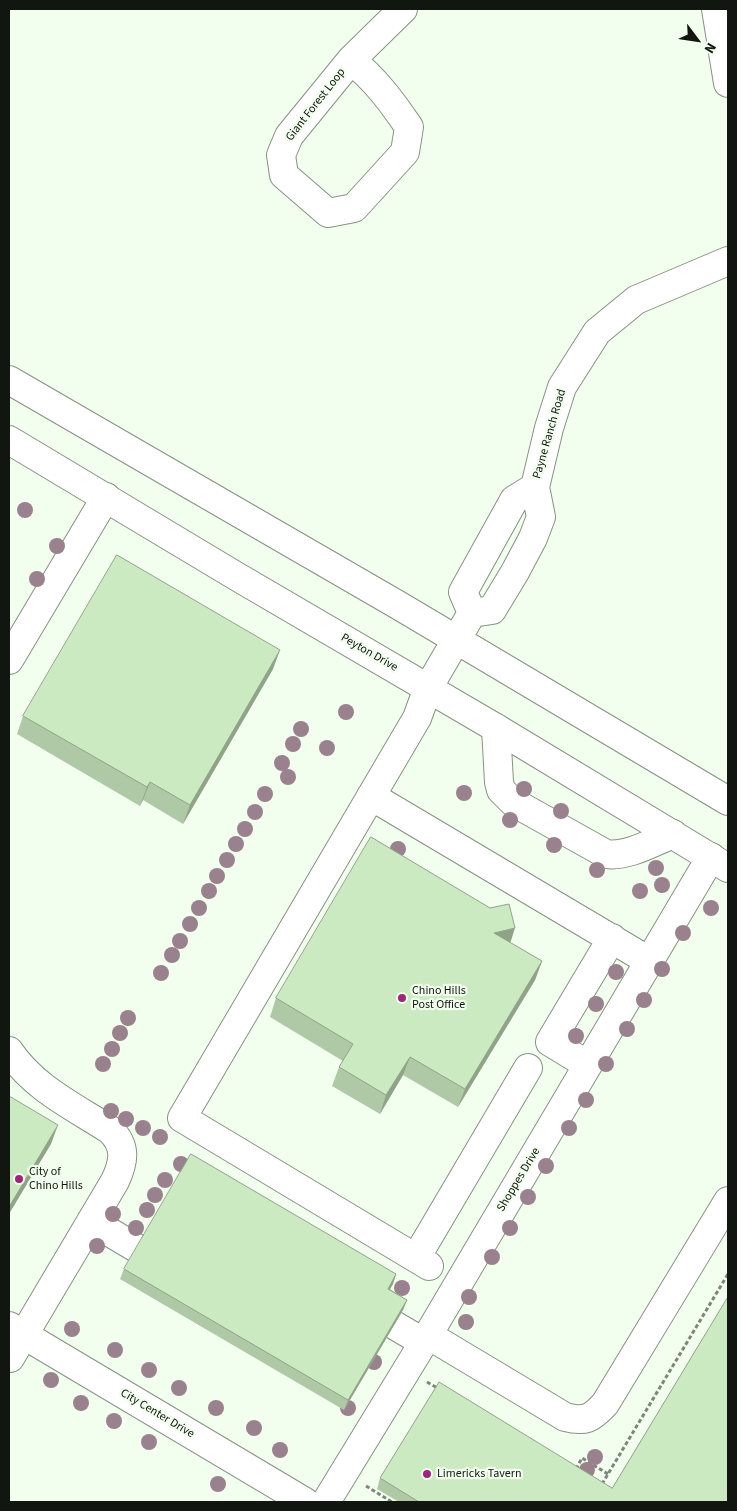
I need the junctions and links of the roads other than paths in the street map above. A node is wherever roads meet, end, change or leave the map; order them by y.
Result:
1 (403, 9) edge
2 (716, 9) edge
3 (351, 60) junction
4 (728, 83) edge
5 (728, 261) edge
6 (9, 380) edge
7 (9, 440) edge
8 (106, 497) junction
9 (456, 641) junction
10 (9, 660) edge
11 (428, 688) junction
12 (496, 728) junction
13 (371, 796) junction
14 (728, 801) edge
15 (674, 834) junction
16 (720, 862) edge
17 (612, 938) junction
18 (649, 961) junction
19 (9, 1051) edge
20 (588, 1065) junction
21 (528, 1068) dead end
22 (728, 1201) edge
23 (91, 1221) junction
24 (138, 1249) edge
25 (394, 1325) edge
26 (16, 1331) edge
27 (426, 1339) junction
28 (10, 1358) edge
29 (305, 1502) edge
30 (326, 1502) edge

1 - 3 street, Giant Forest Loop
2 - 4 street
3 - 3 street, Giant Forest Loop
5 - 9 street, Payne Ranch Road
6 - 9 street
7 - 8 street, Peyton Drive
8 - 10 street
8 - 11 street, Peyton Drive
9 - 11 street, Payne Ranch Road
9 - 14 street
11 - 12 street, Peyton Drive
11 - 13 street, Payne Ranch Road
12 - 15 street, Peyton Drive
12 - 15 street
13 - 17 street
13 - 21 street, Payne Ranch Road
15 - 16 street, Peyton Drive
16 - 18 street, Shoppes Drive
17 - 18 street
17 - 20 street
18 - 20 street, Shoppes Drive
19 - 23 street
20 - 27 street, Shoppes Drive
22 - 27 street
23 - 24 street
23 - 26 street
25 - 27 street
26 - 28 street
26 - 29 street, City Center Drive
27 - 30 street, Shoppes Drive

